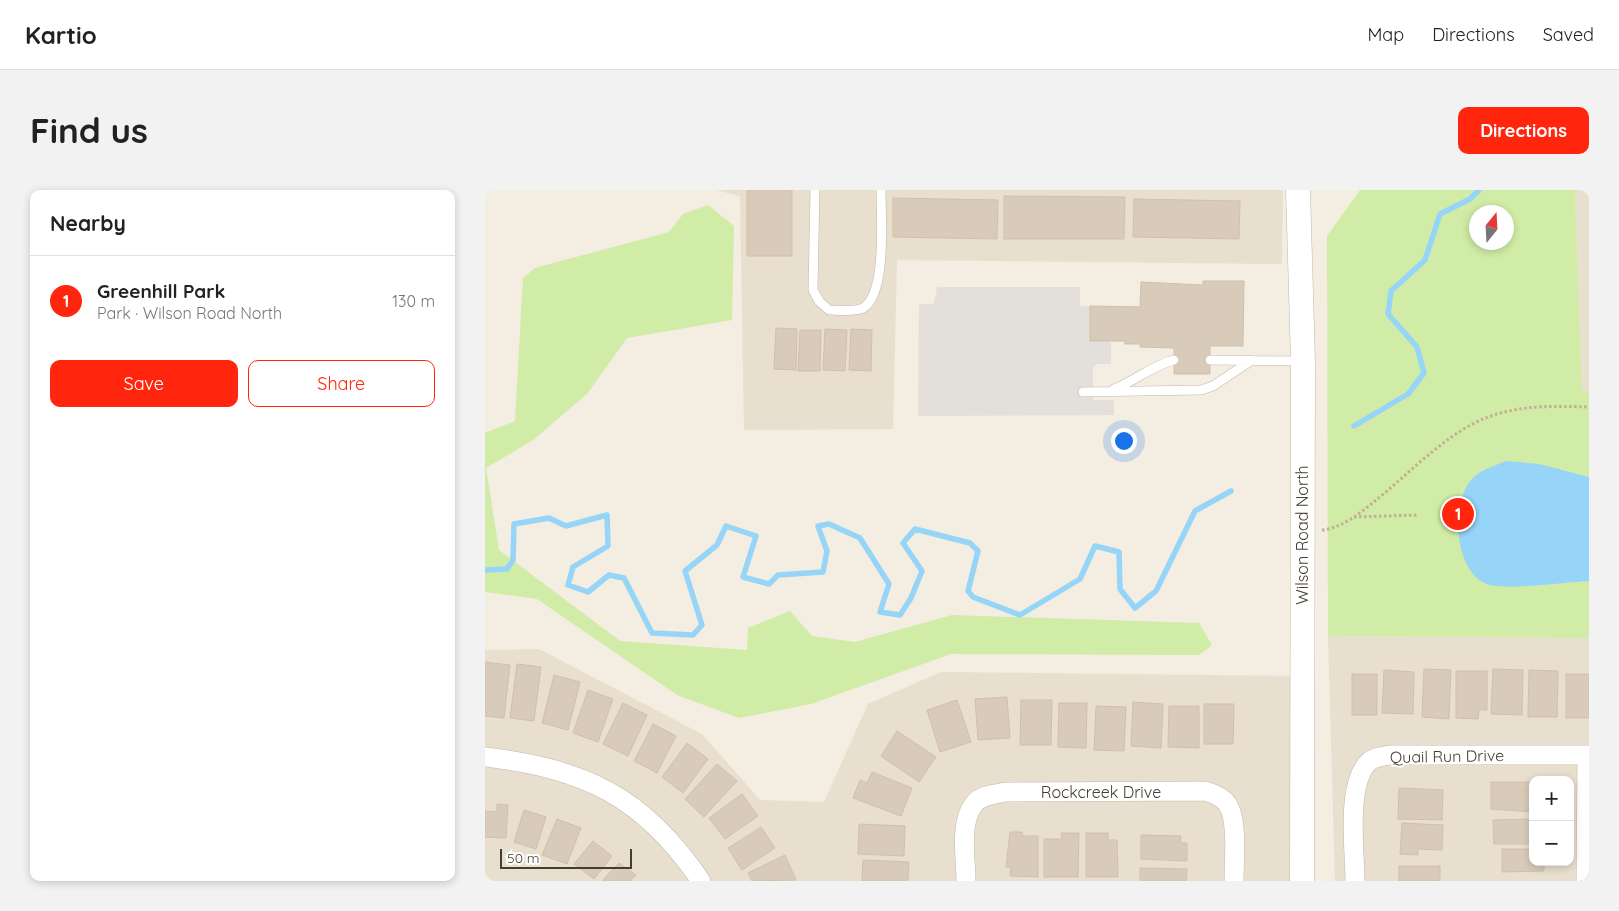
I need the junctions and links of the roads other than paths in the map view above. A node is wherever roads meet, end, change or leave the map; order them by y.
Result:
1 (815, 190) edge
2 (881, 190) edge
3 (1299, 190) edge
4 (1174, 360) dead end
5 (1210, 360) dead end
6 (1252, 360) junction
7 (1303, 360) junction
8 (1083, 392) dead end
9 (1107, 392) junction
10 (1588, 755) edge
11 (485, 757) edge
12 (701, 881) edge
13 (966, 881) edge
14 (1234, 881) edge
15 (1302, 881) edge
16 (1355, 881) edge
17 (1586, 881) edge

1 - 2 lane
3 - 7 street, Wilson Road North
4 - 9 lane
5 - 6 lane
6 - 7 lane
6 - 9 lane
7 - 15 street, Wilson Road North
8 - 9 lane
10 - 16 street, Quail Run Drive
10 - 17 street
11 - 12 street
13 - 14 street, Rockcreek Drive

